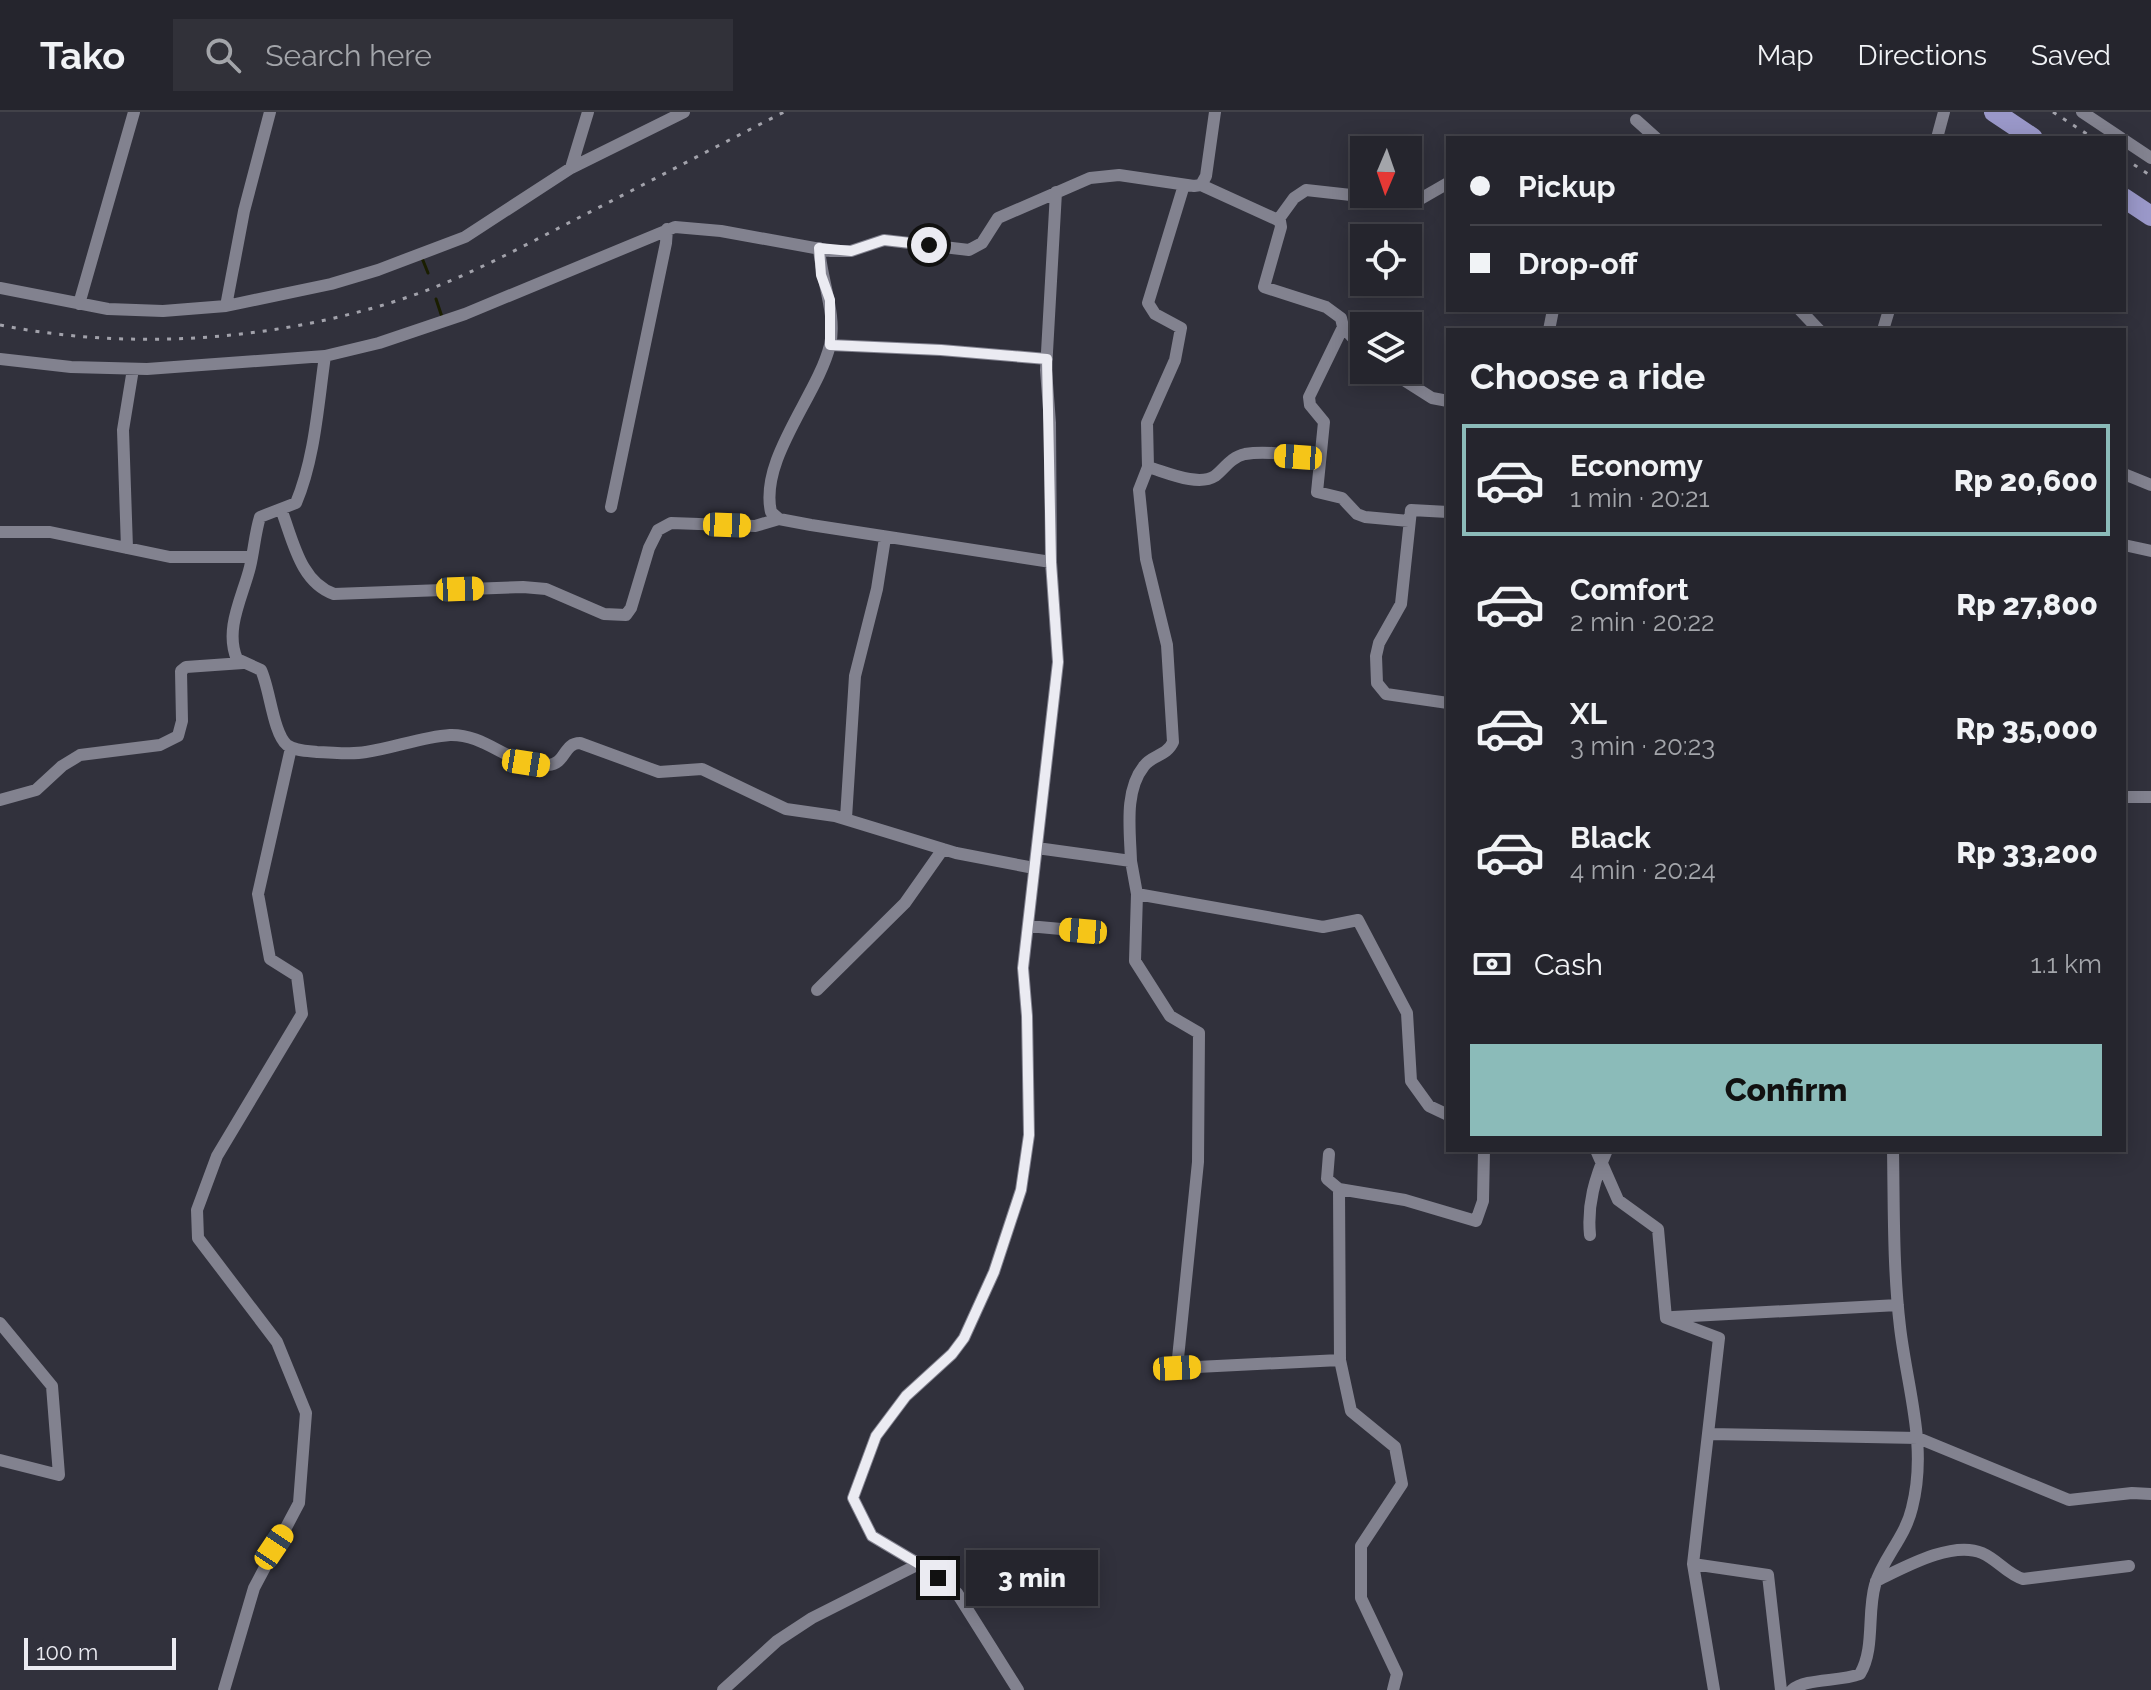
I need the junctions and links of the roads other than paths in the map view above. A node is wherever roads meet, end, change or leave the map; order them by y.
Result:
1 (134, 112) edge
2 (270, 112) edge
3 (588, 112) edge
4 (684, 112) edge
5 (1215, 112) edge
6 (1944, 112) edge
7 (1994, 112) edge
8 (2082, 112) edge
9 (1636, 116) edge
10 (1639, 136) edge
11 (1654, 136) edge
12 (1938, 136) edge
13 (2030, 136) edge
14 (2118, 136) edge
15 (2126, 142) edge
16 (2151, 158) edge
17 (571, 168) junction
18 (1446, 184) edge
19 (1184, 185) junction
20 (1201, 185) junction
21 (1056, 192) junction
22 (2126, 199) edge
23 (2151, 216) edge
24 (1278, 220) junction
25 (667, 229) junction
26 (819, 248) junction
27 (0, 288) edge
28 (79, 304) junction
29 (226, 306) junction
30 (1802, 312) edge
31 (1343, 327) junction
32 (1817, 328) edge
33 (1350, 335) edge
34 (830, 345) junction
35 (325, 356) junction
36 (0, 359) edge
37 (1047, 359) junction
38 (133, 369) junction
39 (1410, 384) edge
40 (1446, 401) edge
41 (1320, 458) junction
42 (1148, 467) junction
43 (2126, 475) edge
44 (2151, 485) edge
45 (611, 507) dead end
46 (281, 509) junction
47 (1446, 512) edge
48 (779, 519) junction
49 (1409, 521) junction
50 (0, 532) edge
51 (885, 538) junction
52 (2126, 545) edge
53 (127, 548) junction
54 (2151, 551) edge
55 (252, 557) junction
56 (1051, 562) junction
57 (243, 663) junction
58 (1446, 703) edge
59 (291, 748) junction
60 (2126, 797) edge
61 (2151, 797) edge
62 (0, 800) edge
63 (846, 818) junction
64 (1037, 848) junction
65 (943, 849) junction
66 (1131, 861) junction
67 (1034, 868) junction
68 (1137, 894) junction
69 (1028, 926) junction
70 (1083, 931) dead end
71 (817, 990) dead end
72 (1446, 1114) edge
73 (1484, 1152) edge
74 (1893, 1152) edge
75 (1329, 1154) dead end
76 (1601, 1154) edge
77 (1339, 1189) junction
78 (1590, 1235) dead end
79 (1898, 1305) junction
80 (1666, 1318) junction
81 (0, 1323) edge
82 (1340, 1360) junction
83 (1709, 1434) junction
84 (1918, 1438) junction
85 (0, 1460) edge
86 (2151, 1494) edge
87 (919, 1564) junction
88 (1693, 1564) junction
89 (2129, 1566) dead end
90 (1876, 1581) junction
91 (224, 1690) edge
92 (723, 1690) edge
93 (1018, 1690) edge
94 (1393, 1690) edge
95 (1714, 1690) edge
96 (1781, 1690) edge
97 (1792, 1690) edge

1 - 28 street
2 - 29 street
3 - 17 street
4 - 17 street
5 - 20 street
6 - 12 street
7 - 13 main road
8 - 14 street
9 - 10 street
9 - 11 street
15 - 16 street
17 - 29 street
18 - 24 street
19 - 20 street
19 - 21 street
19 - 42 street
20 - 24 street
21 - 26 street
21 - 37 street
22 - 23 main road
24 - 31 street
25 - 26 street
25 - 35 street
25 - 45 street
26 - 34 street
27 - 28 street
28 - 29 street
30 - 32 street
31 - 33 street
31 - 41 street
34 - 37 street
34 - 48 street
35 - 38 street
35 - 46 street
36 - 38 street
37 - 56 street
38 - 53 street
39 - 40 street
41 - 42 street
41 - 49 street
42 - 66 street
43 - 44 street
46 - 48 street
46 - 55 street
47 - 49 street
48 - 51 street
49 - 58 street
50 - 53 street
51 - 56 street
51 - 63 street
52 - 54 street
53 - 55 street
55 - 57 street
56 - 64 street
57 - 59 street
57 - 62 street
59 - 63 street
59 - 91 street
60 - 61 street
63 - 65 street
64 - 66 street
64 - 67 street
65 - 67 street
65 - 71 street
66 - 68 street
67 - 69 street
68 - 72 street
68 - 82 street
69 - 70 street
69 - 87 street
73 - 77 street
74 - 79 street
75 - 77 street
76 - 78 street
76 - 80 street
77 - 82 street
79 - 80 street
79 - 84 street
80 - 83 street
81 - 85 street
82 - 94 street
83 - 84 street
83 - 88 street
84 - 86 street
84 - 90 street
87 - 92 street
87 - 93 street
88 - 95 street
88 - 96 street
89 - 90 street
90 - 97 street

